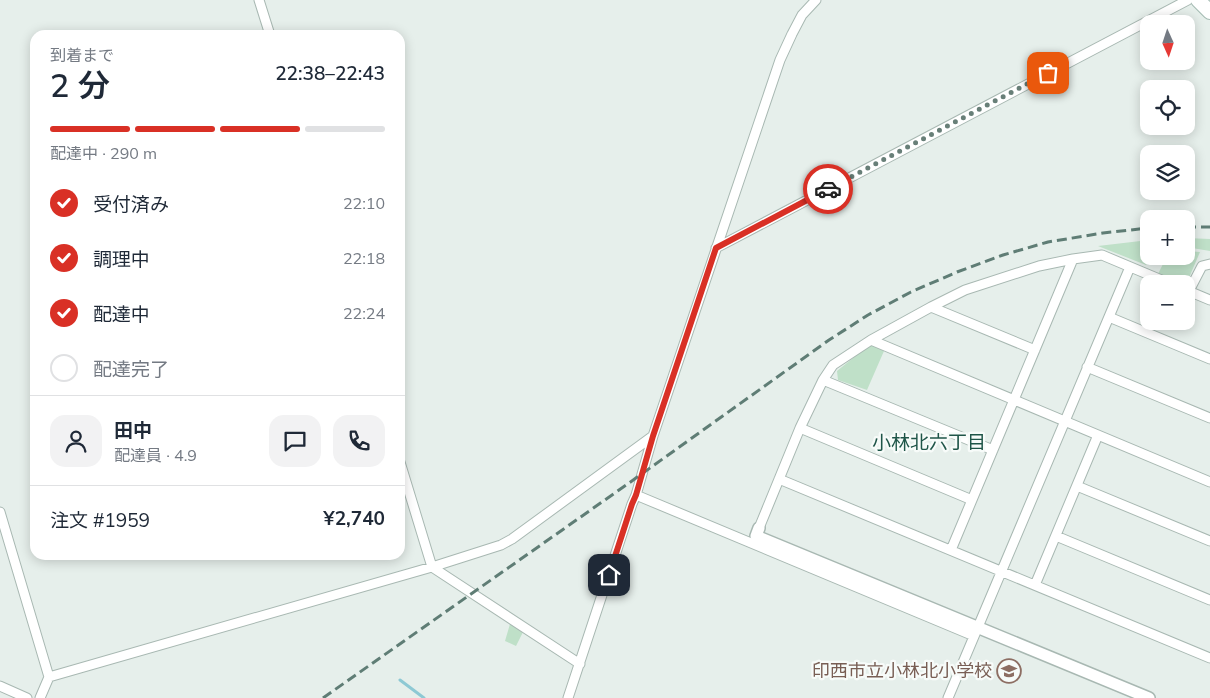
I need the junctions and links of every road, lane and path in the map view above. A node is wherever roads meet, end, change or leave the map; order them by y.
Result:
1 (259, 0) edge
2 (816, 0) edge
3 (1188, 0) edge
4 (1198, 0) edge
5 (1210, 12) edge
6 (268, 30) edge
7 (716, 248) junction
8 (1073, 259) junction
9 (1210, 264) edge
10 (1130, 267) junction
11 (1149, 275) edge
12 (1195, 278) edge
13 (1195, 294) edge
14 (1210, 300) edge
15 (931, 307) junction
16 (1109, 317) junction
17 (871, 340) junction
18 (1035, 350) junction
19 (1210, 359) edge
20 (1087, 367) junction
21 (823, 380) junction
22 (1014, 400) junction
23 (1210, 418) edge
24 (1065, 421) junction
25 (800, 428) junction
26 (1098, 435) junction
27 (653, 436) junction
28 (993, 450) junction
29 (405, 478) edge
30 (780, 479) junction
31 (1210, 482) edge
32 (1077, 486) junction
33 (636, 495) junction
34 (972, 500) junction
35 (0, 512) edge
36 (759, 528) joint
37 (1056, 536) junction
38 (1210, 541) edge
39 (951, 550) junction
40 (432, 567) junction
41 (1002, 571) junction
42 (1035, 586) junction
43 (1210, 600) edge
44 (976, 632) junction
45 (1210, 658) edge
46 (580, 664) junction
47 (49, 677) junction
48 (0, 686) edge
49 (26, 698) edge
50 (40, 698) edge
51 (568, 698) edge
52 (948, 698) edge
53 (1149, 698) edge

1 - 6 street
2 - 7 street
3 - 7 street
4 - 5 main road
7 - 27 street
8 - 10 street
8 - 15 street
8 - 18 street
9 - 12 street
10 - 11 street
10 - 16 street
13 - 14 street
15 - 17 street
15 - 18 street
16 - 19 street
16 - 20 street
17 - 21 street
17 - 22 street
18 - 22 street
20 - 23 street
20 - 24 street
21 - 25 street
21 - 28 street
22 - 24 street
22 - 28 street
24 - 26 street
24 - 41 street
25 - 30 street
25 - 34 street
26 - 31 street
26 - 32 street
27 - 33 street
27 - 40 street
28 - 34 street
29 - 40 street
30 - 36 street
30 - 39 street
32 - 37 street
32 - 38 street
33 - 44 street
33 - 46 street
34 - 39 street
35 - 47 street
36 - 44 street
37 - 42 street
37 - 43 street
39 - 41 street
40 - 46 street
40 - 47 street
41 - 42 street
41 - 44 street
42 - 45 street
44 - 52 street
44 - 53 street
46 - 51 street
47 - 50 street
48 - 49 street

